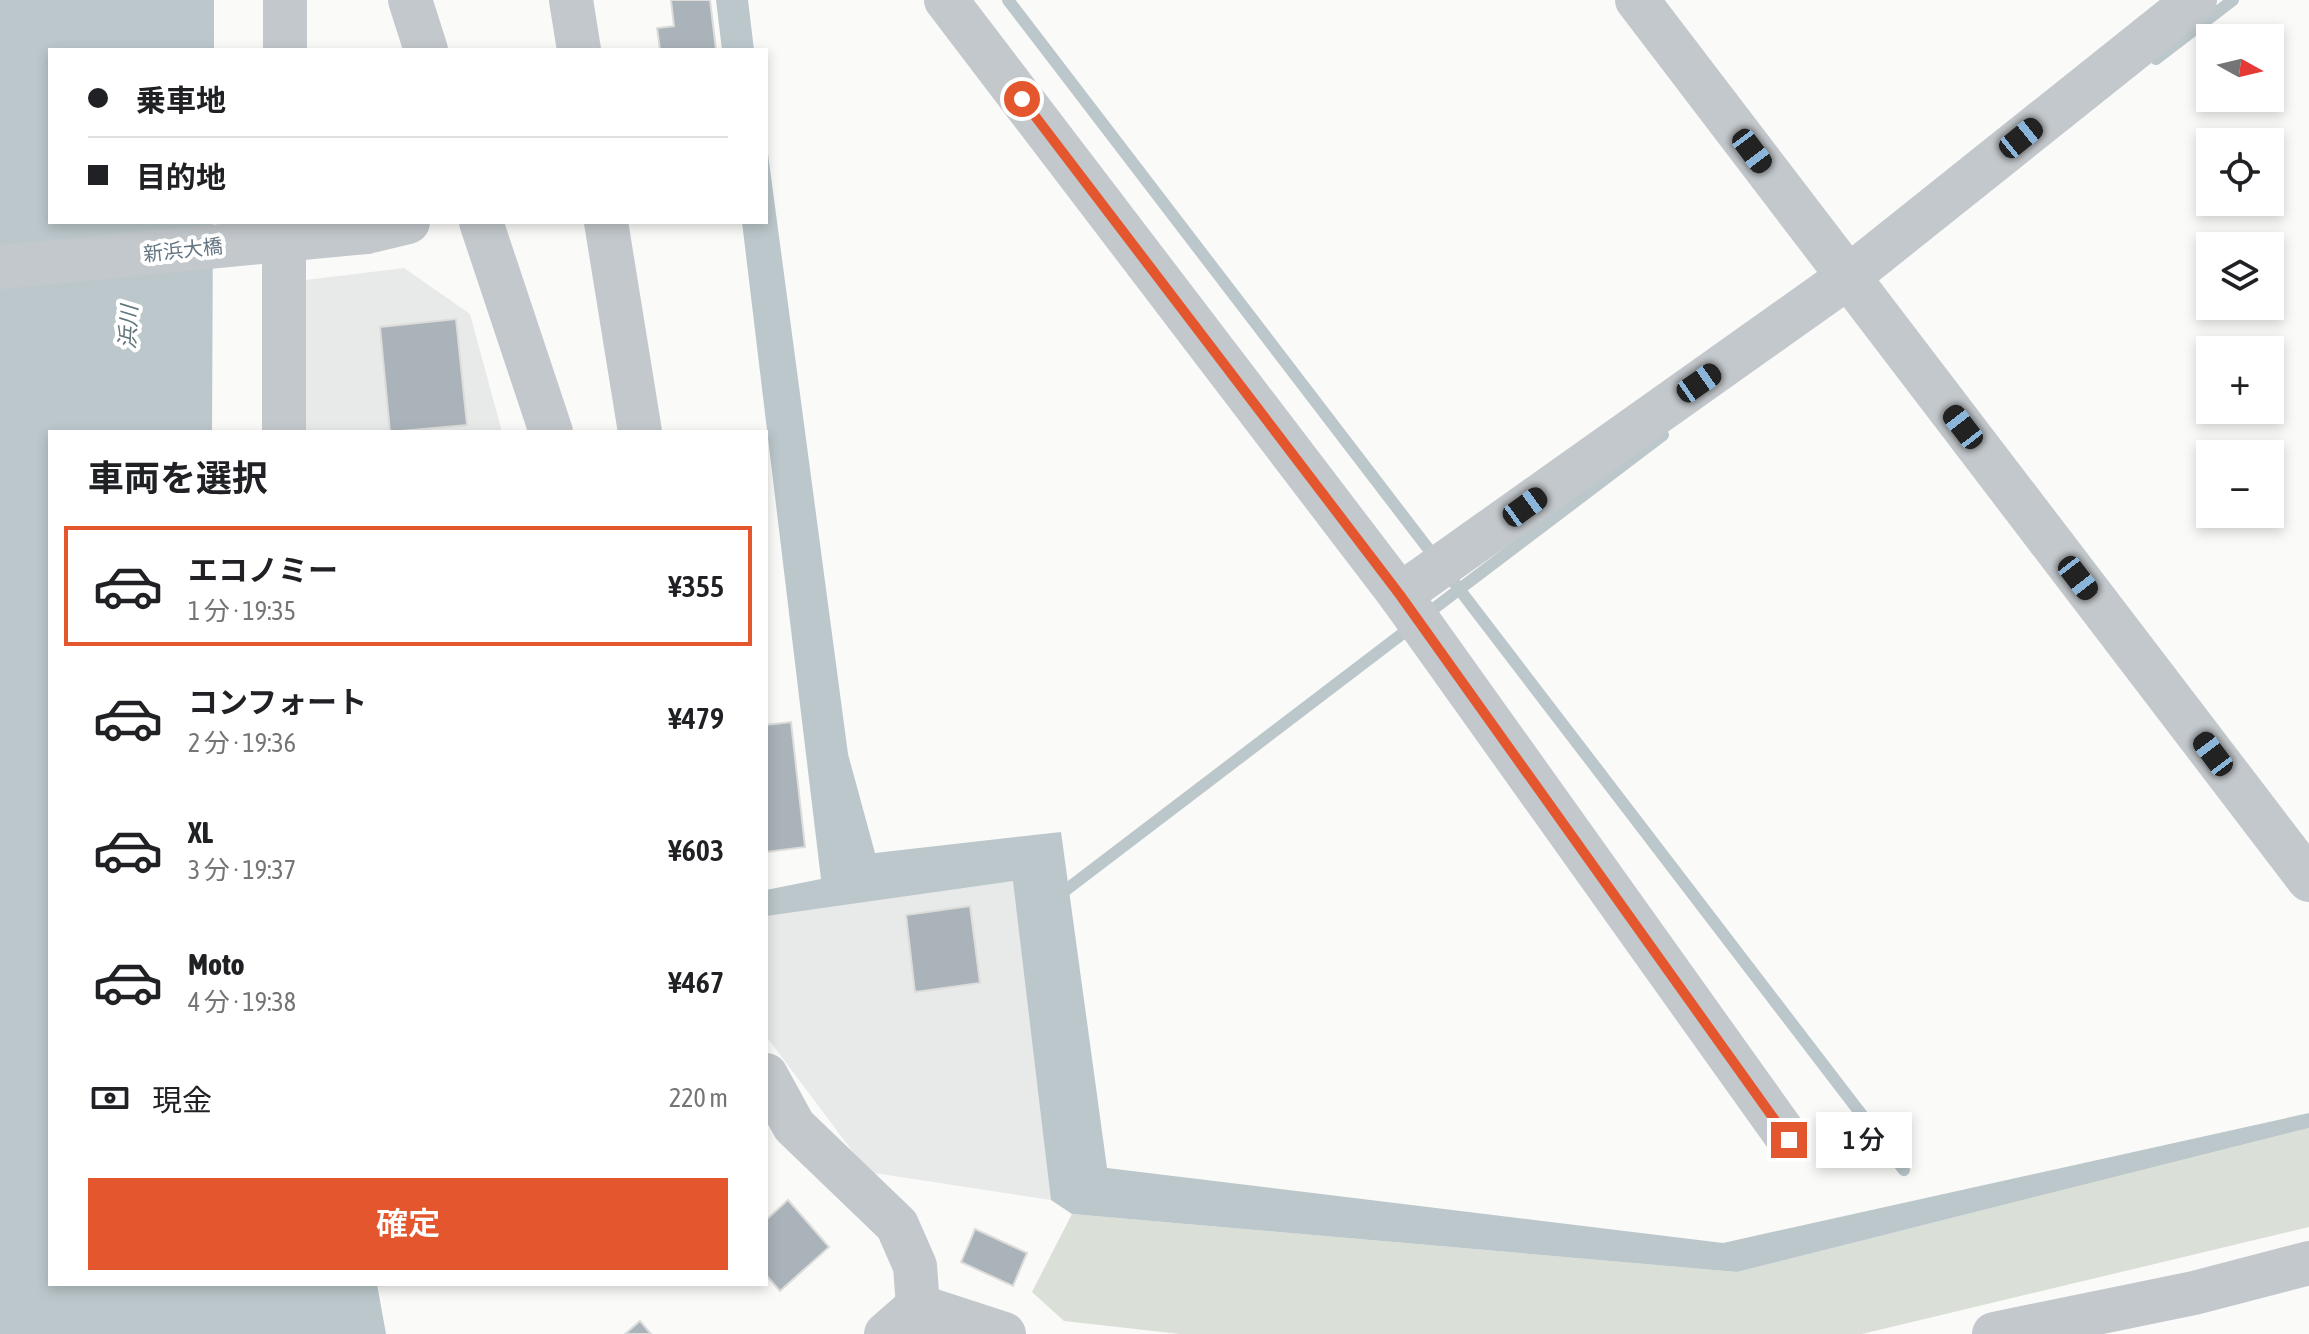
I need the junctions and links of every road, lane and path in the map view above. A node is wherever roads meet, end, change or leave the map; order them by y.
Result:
1 (285, 0) edge
2 (410, 0) edge
3 (571, 0) edge
4 (946, 0) edge
5 (1637, 0) edge
6 (2195, 0) edge
7 (285, 48) edge
8 (425, 48) edge
9 (579, 48) edge
10 (284, 224) edge
11 (400, 224) edge
12 (482, 224) edge
13 (606, 224) edge
14 (0, 267) edge
15 (1848, 277) junction
16 (284, 430) edge
17 (550, 430) edge
18 (640, 430) edge
19 (1400, 595) junction
20 (2309, 880) edge
21 (768, 1079) edge
22 (1789, 1140) dead end
23 (2309, 1263) edge
24 (922, 1320) edge
25 (886, 1334) edge
26 (1004, 1334) edge
27 (1994, 1334) edge

1 - 7 street
2 - 8 street
3 - 9 street
4 - 19 street
5 - 15 street
6 - 15 street
10 - 16 street
11 - 14 street, 新浜大橋, bridge
12 - 17 street
13 - 18 street
15 - 19 street
15 - 20 street
19 - 22 street
21 - 24 street
23 - 27 street
24 - 25 street
24 - 26 street

